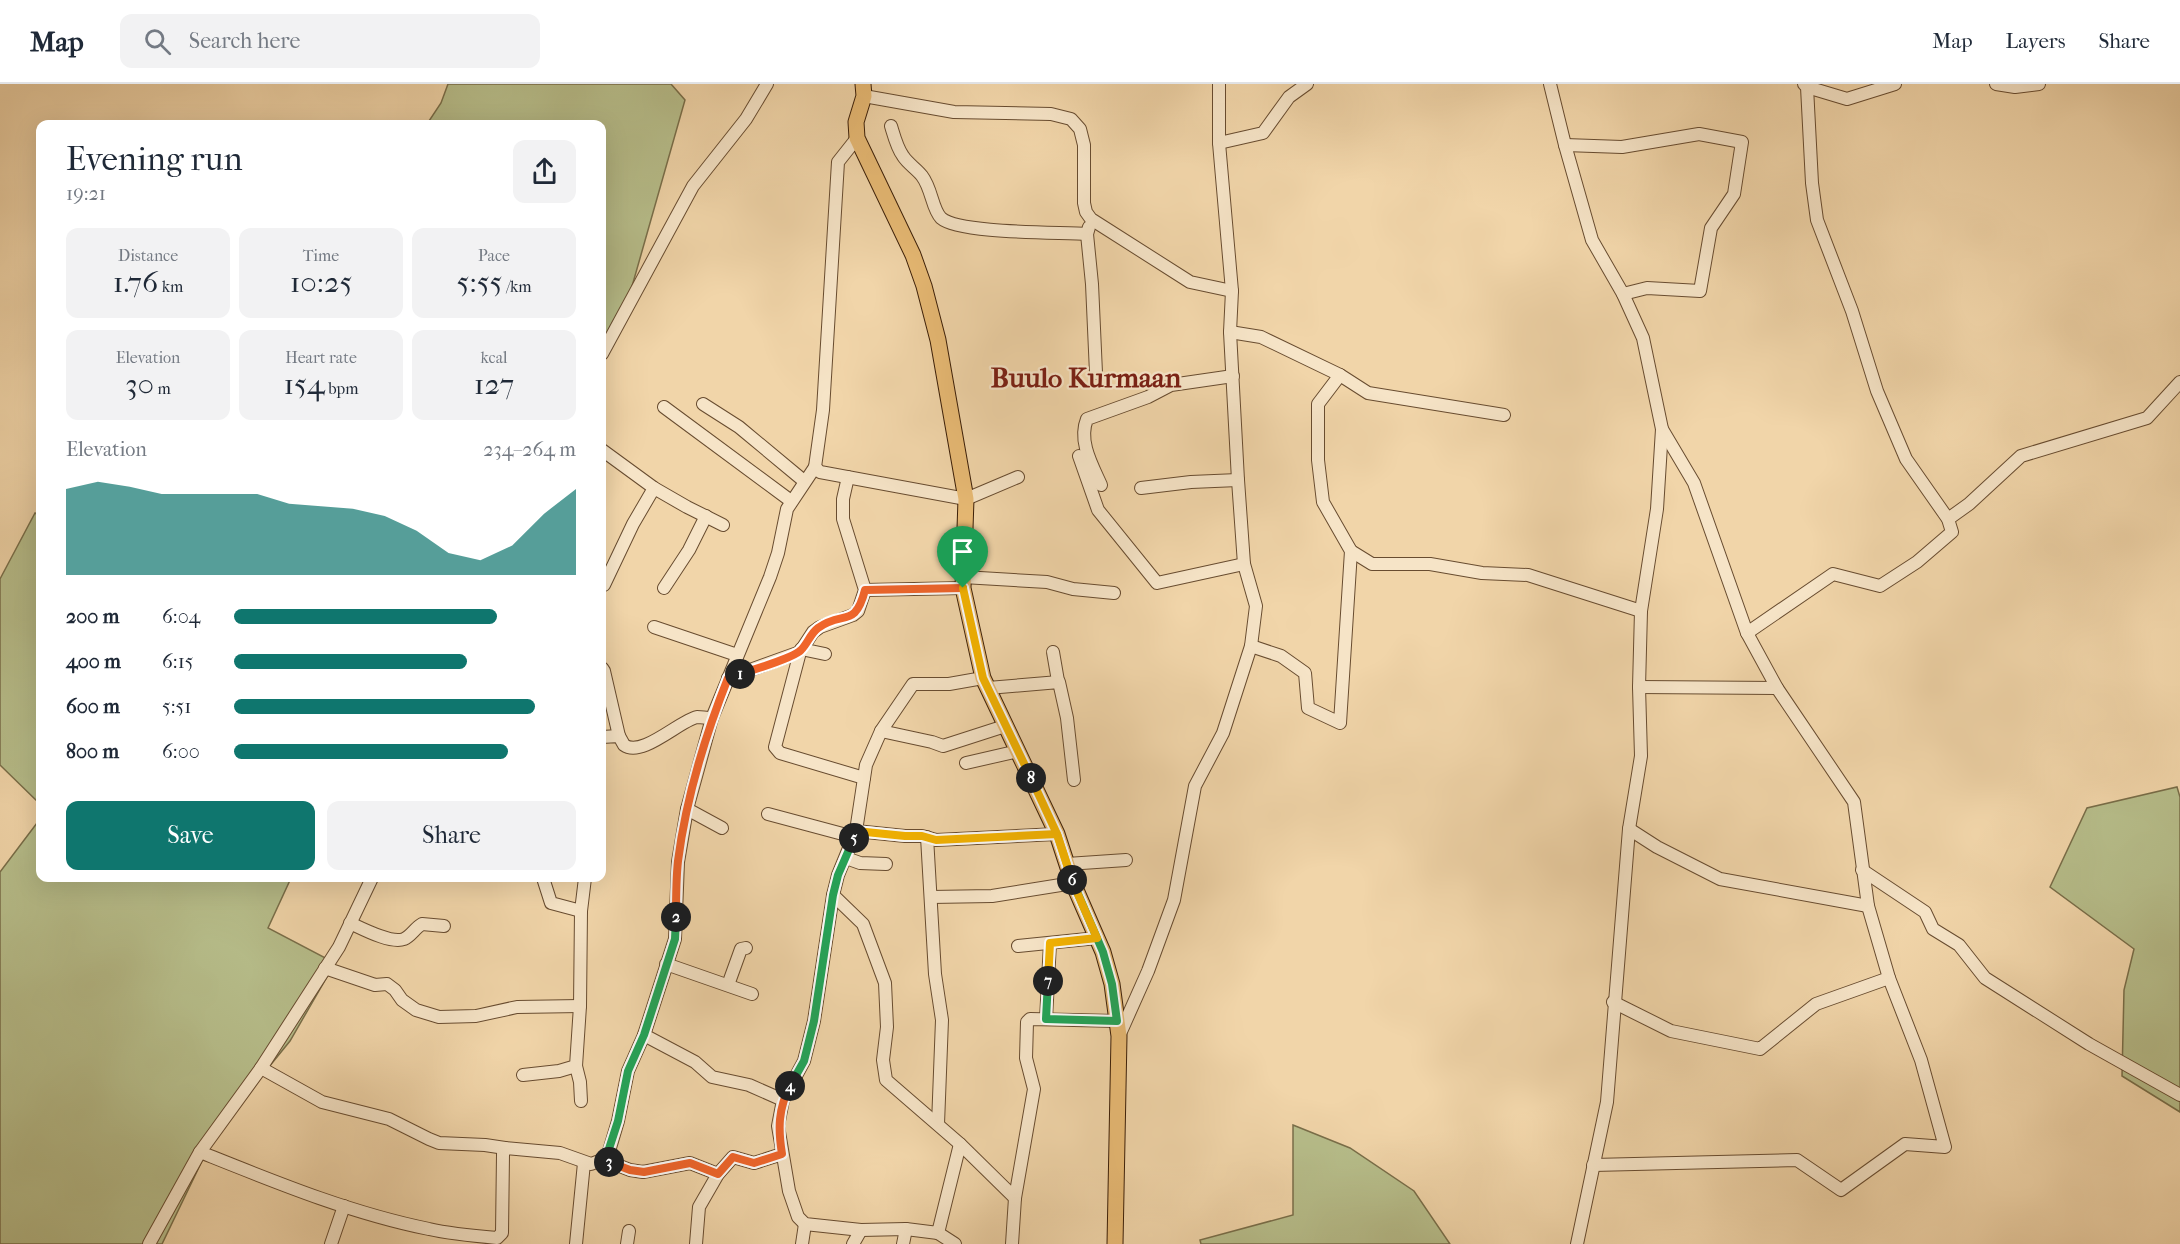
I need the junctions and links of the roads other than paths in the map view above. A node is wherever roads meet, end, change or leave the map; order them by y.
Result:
1 (767, 84) edge
2 (1218, 84) edge
3 (1306, 84) edge
4 (1550, 84) edge
5 (1895, 84) edge
6 (1996, 84) edge
7 (2039, 84) edge
8 (1806, 85) edge
9 (864, 90) edge
10 (891, 126) dead end
11 (857, 138) junction
12 (1220, 142) junction
13 (1565, 145) junction
14 (1091, 219) junction
15 (1088, 234) junction
16 (1232, 291) junction
17 (1623, 294) junction
18 (1230, 332) junction
19 (606, 347) edge
20 (1096, 373) dead end
21 (1340, 375) junction
22 (1233, 376) junction
23 (2180, 382) edge
24 (703, 404) dead end
25 (664, 407) dead end
26 (1504, 415) dead end
27 (1662, 429) junction
28 (606, 453) edge
29 (1079, 456) dead end
30 (815, 467) junction
31 (848, 477) junction
32 (1018, 477) dead end
33 (1238, 480) junction
34 (804, 481) junction
35 (1101, 485) dead end
36 (654, 488) junction
37 (1141, 488) dead end
38 (966, 499) junction
39 (791, 501) junction
40 (706, 516) junction
41 (1948, 519) junction
42 (723, 525) dead end
43 (1351, 551) junction
44 (1244, 564) junction
45 (606, 581) edge
46 (963, 583) junction
47 (664, 588) dead end
48 (865, 590) junction
49 (1114, 593) dead end
50 (1641, 611) junction
51 (654, 627) dead end
52 (1747, 633) junction
53 (1251, 646) junction
54 (801, 651) junction
55 (1053, 652) dead end
56 (825, 654) dead end
57 (737, 655) junction
58 (728, 678) junction
59 (606, 680) edge
60 (1058, 681) junction
61 (986, 683) junction
62 (1639, 687) junction
63 (1777, 688) junction
64 (712, 718) junction
65 (1005, 726) junction
66 (881, 731) junction
67 (619, 736) junction
68 (606, 738) edge
69 (1018, 751) junction
70 (966, 763) dead end
71 (864, 778) junction
72 (1074, 780) dead end
73 (687, 809) junction
74 (768, 814) dead end
75 (722, 828) dead end
76 (1629, 830) junction
77 (855, 834) junction
78 (1057, 834) junction
79 (927, 837) junction
80 (846, 858) junction
81 (1126, 860) dead end
82 (886, 864) dead end
83 (1067, 864) junction
84 (1862, 870) junction
85 (370, 882) edge
86 (544, 882) edge
87 (585, 882) edge
88 (1073, 883) junction
89 (833, 895) junction
90 (931, 897) junction
91 (1868, 906) junction
92 (581, 911) junction
93 (350, 923) junction
94 (444, 926) dead end
95 (1097, 938) junction
96 (1050, 943) junction
97 (1018, 946) dead end
98 (746, 948) dead end
99 (666, 964) junction
100 (325, 968) junction
101 (1889, 978) junction
102 (728, 985) junction
103 (752, 994) dead end
104 (1614, 1002) junction
105 (580, 1006) junction
106 (1046, 1019) junction
107 (1118, 1029) junction
108 (644, 1035) junction
109 (576, 1066) junction
110 (261, 1068) junction
111 (524, 1075) dead end
112 (2180, 1095) edge
113 (783, 1100) junction
114 (581, 1101) dead end
115 (938, 1124) junction
116 (960, 1144) junction
117 (505, 1148) junction
118 (200, 1152) junction
119 (782, 1154) junction
120 (606, 1158) junction
121 (584, 1163) junction
122 (1593, 1166) junction
123 (718, 1174) junction
124 (1015, 1198) junction
125 (344, 1206) junction
126 (805, 1224) junction
127 (906, 1229) junction
128 (861, 1230) junction
129 (938, 1233) junction
130 (152, 1243) edge
131 (332, 1244) edge
132 (576, 1244) edge
133 (696, 1244) edge
134 (802, 1244) edge
135 (853, 1244) edge
136 (903, 1244) edge
137 (955, 1244) edge
138 (1012, 1244) edge
139 (1115, 1244) edge
140 (1577, 1244) edge

1 - 19 street
2 - 12 street
3 - 12 street
4 - 13 street
5 - 8 street
6 - 7 street
8 - 41 street
9 - 11 main road
9 - 14 street
10 - 15 street
11 - 30 street
11 - 38 main road
12 - 16 street
13 - 17 street
13 - 17 street
14 - 15 street
14 - 16 street
15 - 20 street
16 - 18 street
17 - 27 street
18 - 21 street
18 - 22 street
21 - 26 street
21 - 43 street
22 - 33 street
22 - 35 street
23 - 41 street
24 - 34 street
25 - 39 street
27 - 50 street
27 - 52 street
28 - 36 street
29 - 44 street
30 - 31 street
30 - 34 street
31 - 38 street
31 - 48 street
32 - 38 street
33 - 37 street
33 - 44 street
34 - 39 street
36 - 40 street
36 - 45 street
38 - 46 main road
39 - 57 street
40 - 42 street
40 - 47 street
41 - 52 street
43 - 50 street
43 - 53 street
44 - 53 street
46 - 48 street
46 - 49 street
46 - 61 main road
48 - 54 street
50 - 62 street
51 - 57 street
52 - 63 street
53 - 107 street
54 - 56 street
54 - 58 street
54 - 71 street
55 - 60 street
57 - 58 street
58 - 64 street
59 - 67 street
60 - 61 street
60 - 72 street
61 - 65 main road
61 - 66 street
62 - 63 street
62 - 76 street
63 - 84 street
64 - 67 street
64 - 73 street
65 - 66 street
65 - 69 main road
66 - 71 street
67 - 68 street
69 - 70 street
69 - 78 main road
71 - 77 street
73 - 75 street
73 - 99 street
74 - 77 street
76 - 91 street
76 - 104 street
77 - 79 street
77 - 80 street
78 - 79 street
78 - 83 main road
79 - 90 street
80 - 82 street
80 - 89 street
81 - 83 street
83 - 88 main road
84 - 91 street
84 - 112 street
85 - 93 street
86 - 92 street
87 - 92 street
88 - 90 street
88 - 95 main road
89 - 113 street
89 - 115 street
90 - 115 street
91 - 101 street
92 - 105 street
93 - 94 street
93 - 100 street
95 - 96 street
95 - 107 main road
96 - 97 street
96 - 106 street
98 - 102 street
99 - 102 street
99 - 108 street
100 - 105 street
100 - 110 street
101 - 104 street
101 - 122 street
102 - 103 street
104 - 122 street
105 - 109 street
106 - 107 street
106 - 124 street
107 - 139 main road
108 - 113 street
108 - 120 street
109 - 111 street
109 - 114 street
110 - 117 street
110 - 118 street
113 - 119 street
115 - 116 street
116 - 124 street
116 - 129 street
117 - 121 street
117 - 125 street
118 - 125 street
118 - 130 street
119 - 123 street
119 - 126 street
120 - 121 street
120 - 123 street
121 - 132 street
122 - 140 street
123 - 133 street
124 - 138 street
125 - 131 street
126 - 128 street
126 - 134 street
127 - 128 street
127 - 129 street
127 - 136 street
128 - 135 street
129 - 137 street

